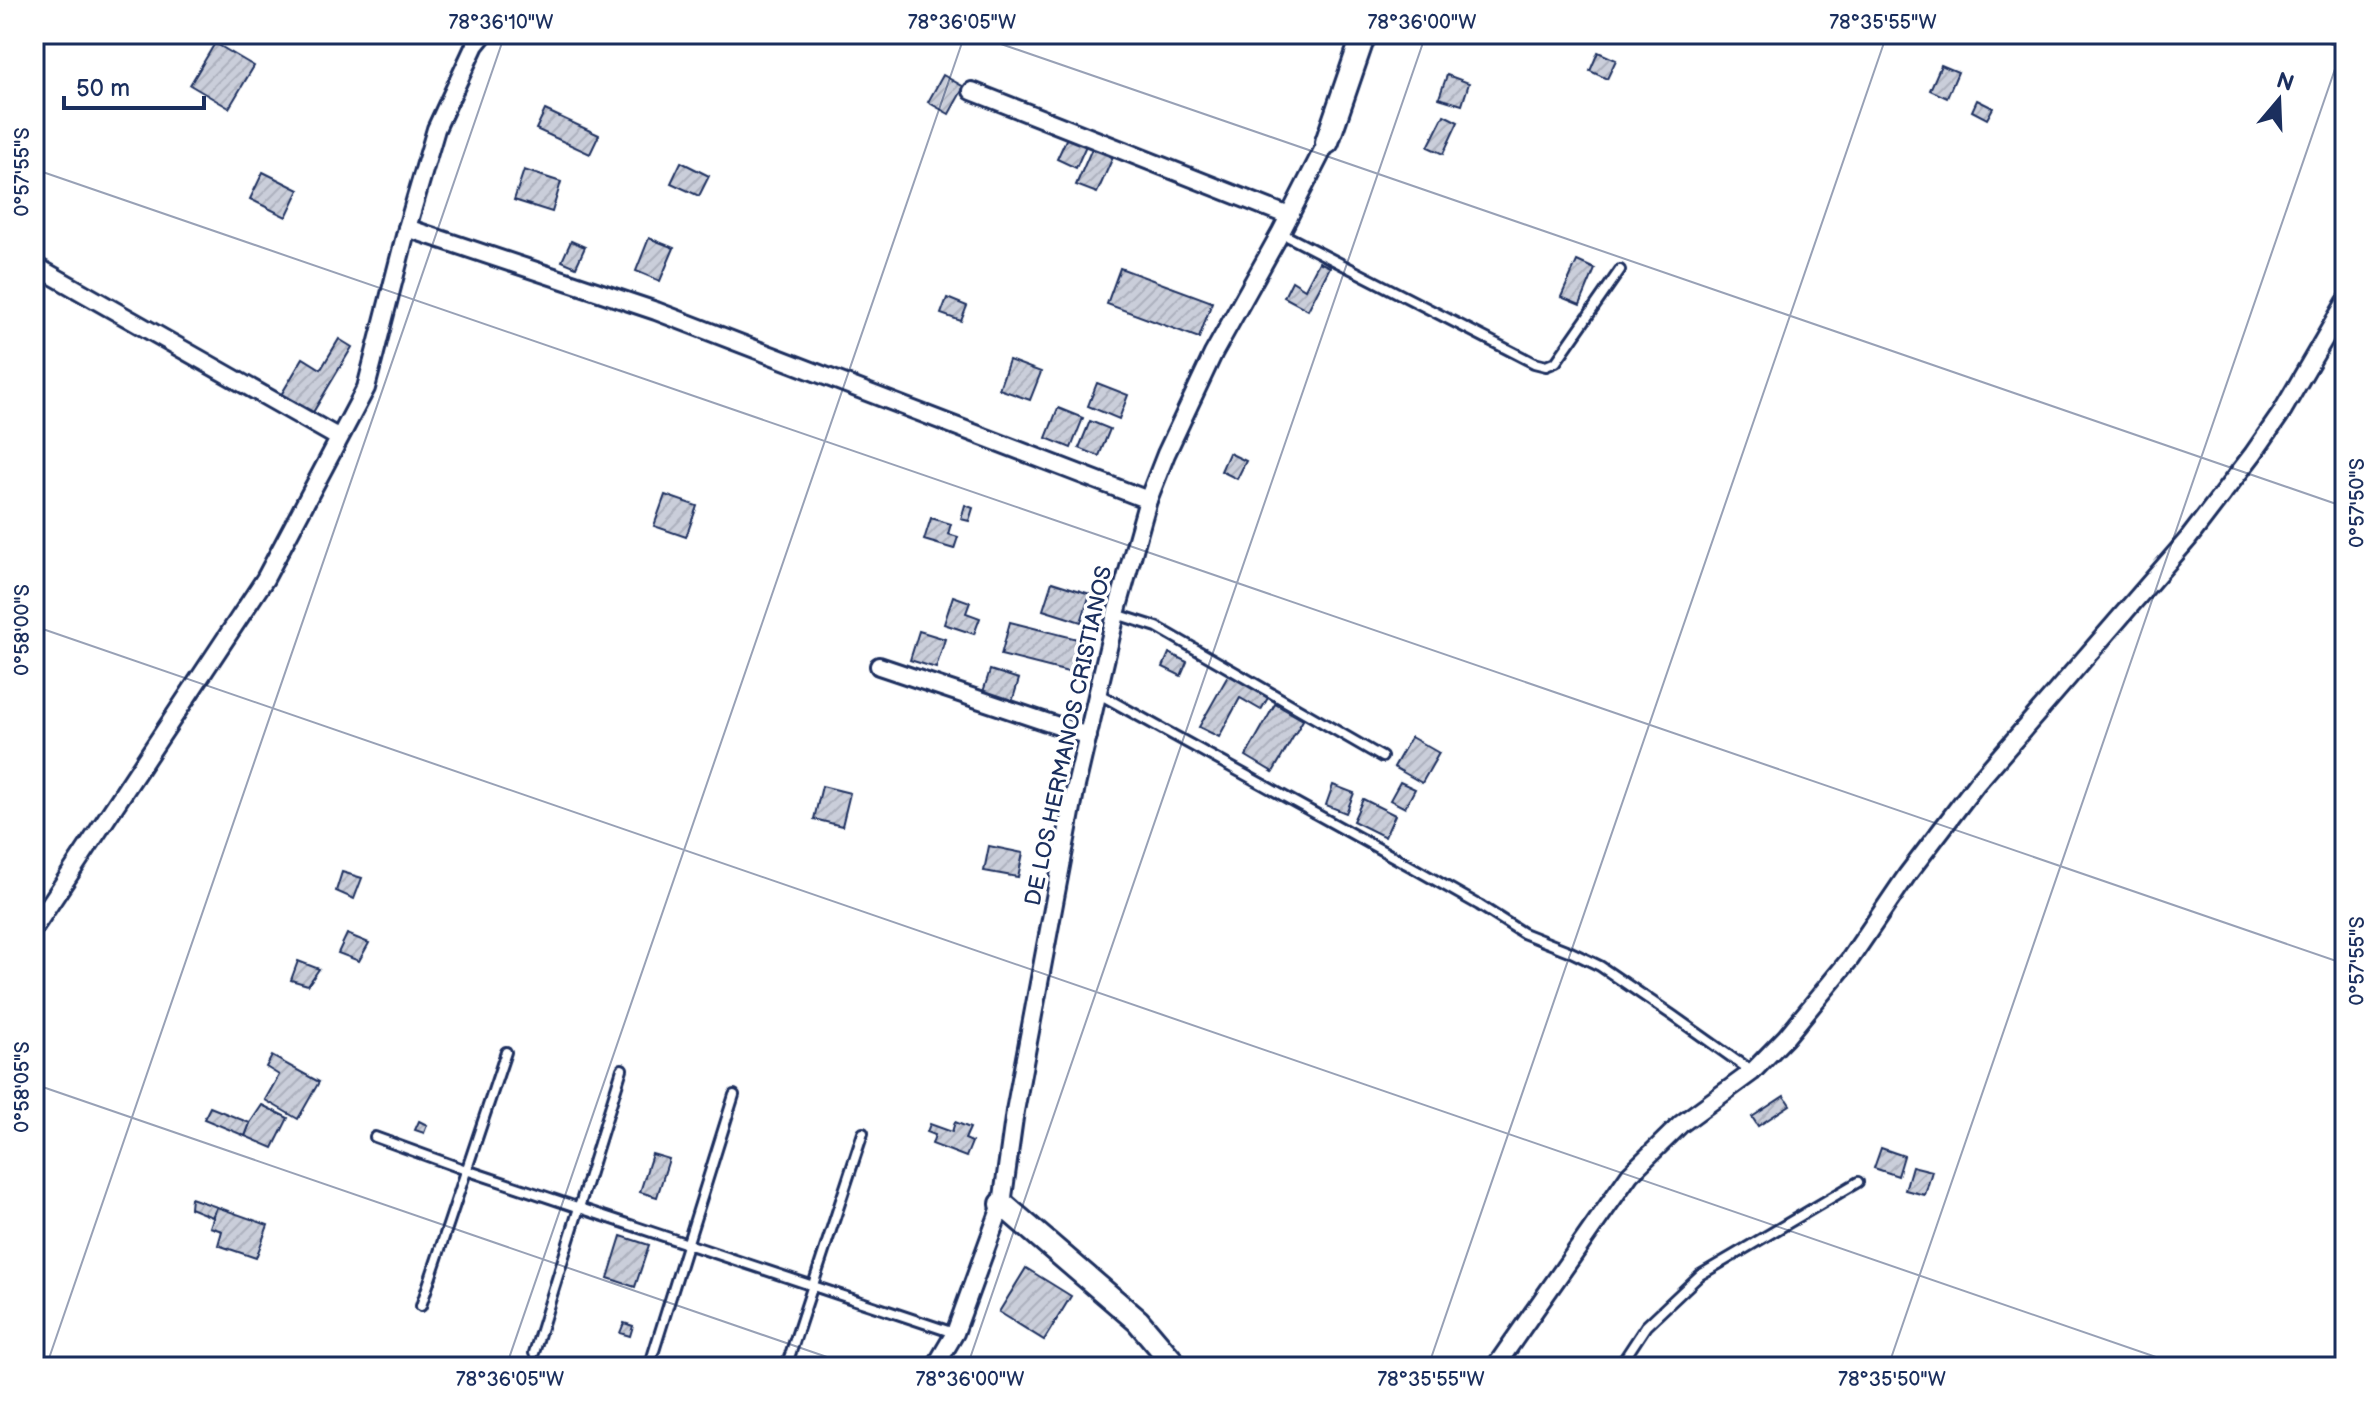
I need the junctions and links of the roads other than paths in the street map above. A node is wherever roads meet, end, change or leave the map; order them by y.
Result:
1 (484, 34) edge
2 (1364, 34) edge
3 (972, 91) dead end
4 (1327, 142) joint
5 (1289, 216) junction
6 (407, 228) junction
7 (1281, 232) junction
8 (34, 265) edge
9 (1620, 270) dead end
10 (2345, 303) edge
11 (339, 438) junction
12 (1148, 500) junction
13 (1116, 614) junction
14 (879, 666) dead end
15 (1099, 694) junction
16 (1088, 736) junction
17 (1382, 757) dead end
18 (34, 928) edge
19 (506, 1052) dead end
20 (622, 1069) dead end
21 (1752, 1072) junction
22 (734, 1095) dead end
23 (863, 1133) dead end
24 (375, 1137) dead end
25 (466, 1170) junction
26 (1858, 1182) dead end
27 (1002, 1204) junction
28 (579, 1207) junction
29 (688, 1244) junction
30 (812, 1286) junction
31 (421, 1306) dead end
32 (955, 1333) junction
33 (534, 1353) dead end
34 (649, 1367) edge
35 (786, 1367) edge
36 (935, 1367) edge
37 (1177, 1367) edge
38 (1495, 1367) edge
39 (1619, 1367) edge

1 - 6 street
2 - 4 street
3 - 5 street
4 - 5 street, DE LOS HERMANOS CRISTIANOS
5 - 7 street, DE LOS HERMANOS CRISTIANOS
6 - 11 street
6 - 12 street
7 - 9 lane
7 - 12 street, DE LOS HERMANOS CRISTIANOS
8 - 11 street
10 - 21 street
11 - 18 street
12 - 13 street, DE LOS HERMANOS CRISTIANOS
13 - 15 street, DE LOS HERMANOS CRISTIANOS
13 - 17 lane
14 - 16 street
15 - 16 street, DE LOS HERMANOS CRISTIANOS
15 - 21 lane
16 - 27 street, DE LOS HERMANOS CRISTIANOS
19 - 25 lane
20 - 28 lane
21 - 38 street
22 - 29 lane
23 - 30 lane
24 - 25 lane
25 - 28 lane
25 - 31 lane
26 - 39 lane
27 - 32 street, DE LOS HERMANOS CRISTIANOS
27 - 37 street
28 - 29 lane
28 - 33 lane
29 - 30 lane
29 - 34 lane
30 - 32 lane
30 - 35 lane
32 - 36 street, DE LOS HERMANOS CRISTIANOS

